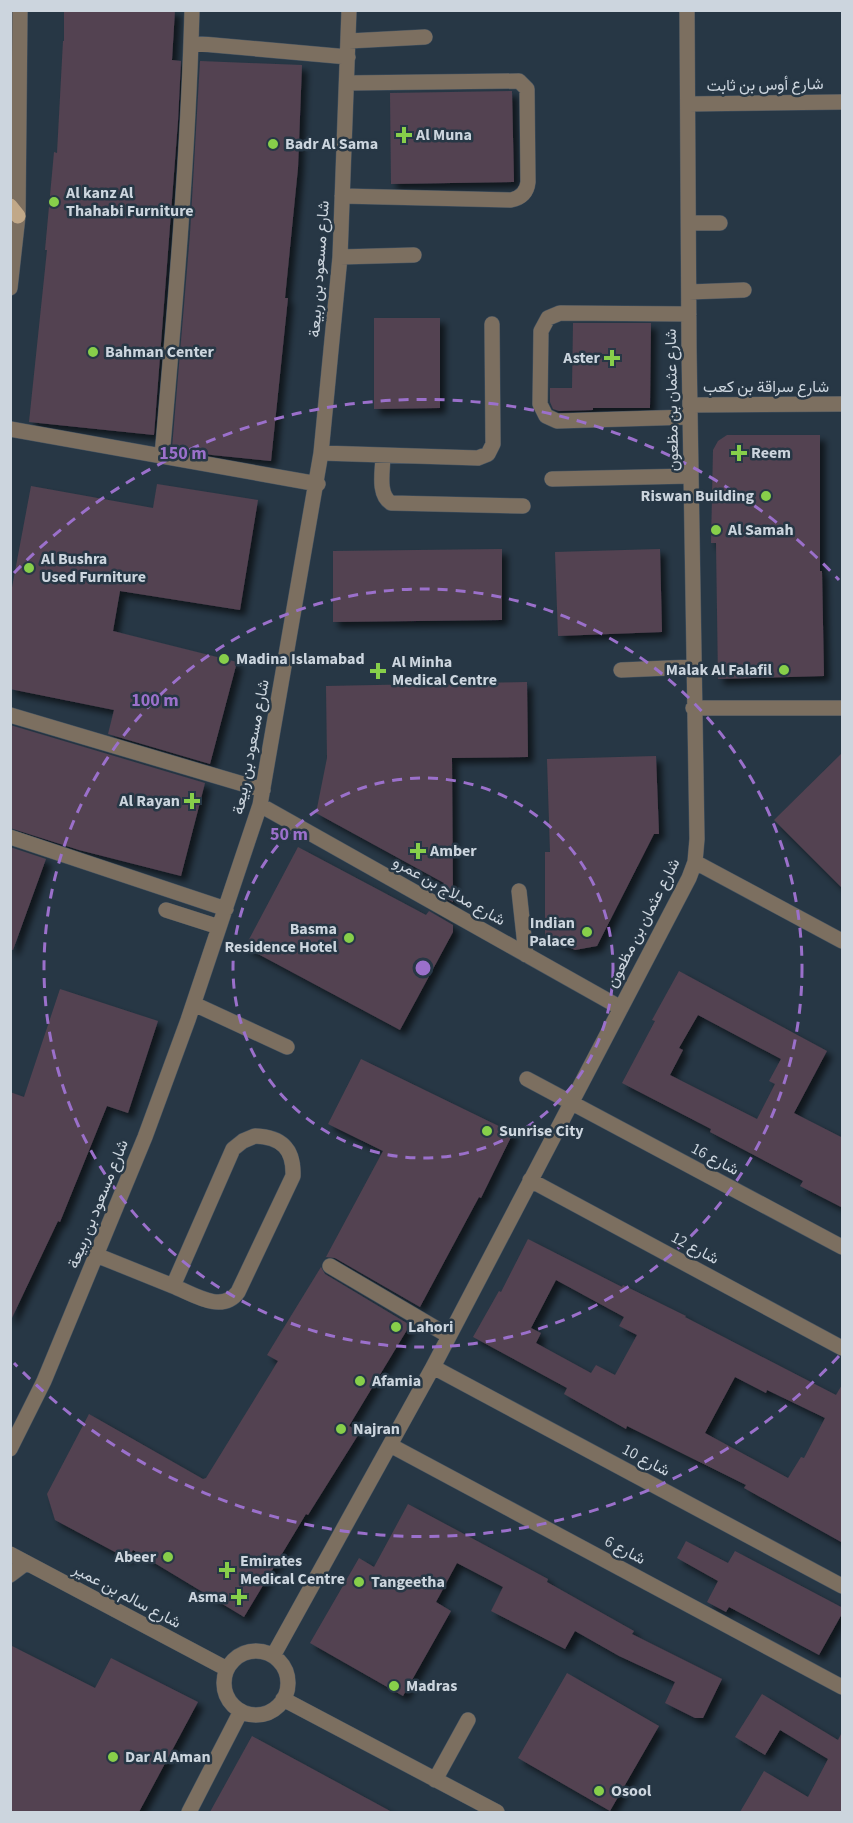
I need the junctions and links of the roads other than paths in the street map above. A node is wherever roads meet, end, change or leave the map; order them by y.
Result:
1 (20, 10) edge
2 (192, 10) edge
3 (349, 10) edge
4 (687, 10) edge
5 (425, 37) dead end
6 (349, 41) junction
7 (191, 43) junction
8 (348, 57) junction
9 (347, 83) junction
10 (843, 102) edge
11 (688, 104) junction
12 (342, 196) junction
13 (14, 211) edge
14 (689, 223) junction
15 (720, 223) dead end
16 (414, 255) dead end
17 (340, 257) junction
18 (10, 288) edge
19 (744, 290) dead end
20 (689, 292) junction
21 (689, 314) junction
22 (492, 324) dead end
23 (843, 404) edge
24 (690, 411) junction
25 (10, 429) edge
26 (321, 453) junction
27 (383, 455) junction
28 (162, 456) junction
29 (691, 476) junction
30 (552, 478) dead end
31 (318, 484) junction
32 (523, 506) dead end
33 (693, 667) junction
34 (621, 670) dead end
35 (693, 708) junction
36 (843, 708) edge
37 (10, 715) edge
38 (263, 790) junction
39 (260, 806) junction
40 (10, 837) edge
41 (695, 862) junction
42 (519, 891) dead end
43 (226, 909) junction
44 (166, 910) dead end
45 (219, 927) junction
46 (843, 941) edge
47 (526, 955) junction
48 (194, 1004) junction
49 (621, 1008) junction
50 (287, 1047) dead end
51 (527, 1079) dead end
52 (571, 1101) junction
53 (530, 1180) junction
54 (843, 1247) edge
55 (96, 1255) junction
56 (330, 1266) dead end
57 (173, 1286) junction
58 (449, 1336) junction
59 (843, 1348) edge
60 (433, 1367) junction
61 (390, 1445) junction
62 (10, 1449) edge
63 (10, 1554) edge
64 (26, 1563) junction
65 (10, 1575) edge
66 (843, 1586) edge
67 (273, 1656) junction
68 (227, 1669) junction
69 (843, 1687) edge
70 (283, 1699) junction
71 (241, 1711) junction
72 (468, 1720) dead end
73 (435, 1780) junction
74 (189, 1812) edge
75 (497, 1812) edge

1 - 13 street
2 - 7 street
3 - 6 street, شارع مسعود بن ربيعة
4 - 11 street, شارع عثمان بن مظعون
5 - 6 street
6 - 8 street, شارع مسعود بن ربيعة
7 - 8 street
7 - 28 street
8 - 9 street, شارع مسعود بن ربيعة
9 - 12 street, شارع مسعود بن ربيعة
9 - 12 street
10 - 11 street, شارع أوس بن ثابت
11 - 14 street, شارع عثمان بن مظعون
12 - 17 street, شارع مسعود بن ربيعة
13 - 18 street
14 - 15 street
14 - 20 street, شارع عثمان بن مظعون
16 - 17 street
17 - 26 street, شارع مسعود بن ربيعة
19 - 20 street
20 - 21 street, شارع عثمان بن مظعون
21 - 24 street, شارع عثمان بن مظعون
21 - 24 street, شارع سراقة بن كعب
22 - 27 street
23 - 24 street, شارع سراقة بن كعب
24 - 29 street, شارع عثمان بن مظعون
25 - 28 street
26 - 27 street
26 - 31 street, شارع مسعود بن ربيعة
27 - 32 street
28 - 31 street
29 - 30 street
29 - 33 street, شارع عثمان بن مظعون
31 - 38 street, شارع مسعود بن ربيعة
33 - 34 street
33 - 35 street, شارع عثمان بن مظعون
35 - 36 street
35 - 41 street, شارع عثمان بن مظعون
37 - 38 street
38 - 39 street, شارع مسعود بن ربيعة
39 - 43 street, شارع مسعود بن ربيعة
39 - 47 street, شارع مدلاج بن عمرو
40 - 43 street
41 - 46 street
41 - 49 street, شارع عثمان بن مظعون
42 - 47 street
43 - 45 street, شارع مسعود بن ربيعة
44 - 45 street
45 - 48 street, شارع مسعود بن ربيعة
47 - 49 street, شارع مدلاج بن عمرو
48 - 50 street
48 - 55 street, شارع مسعود بن ربيعة
49 - 52 street, شارع عثمان بن مظعون
51 - 52 street, شارع 16
52 - 53 street, شارع عثمان بن مظعون
52 - 54 street, شارع 16
53 - 58 street, شارع عثمان بن مظعون
53 - 59 street, شارع 12
55 - 57 street
55 - 62 street, شارع مسعود بن ربيعة
56 - 58 street
57 - 57 street
58 - 60 street, شارع عثمان بن مظعون
60 - 61 street, شارع عثمان بن مظعون
60 - 66 street, شارع 10
61 - 67 street, شارع عثمان بن مظعون
61 - 69 street, شارع 6
63 - 64 street, شارع سالم بن عمير
64 - 65 street
64 - 68 street, شارع سالم بن عمير
67 - 68 street
67 - 70 street
68 - 71 street
70 - 71 street
70 - 73 street
71 - 74 street
72 - 73 street
73 - 75 street

